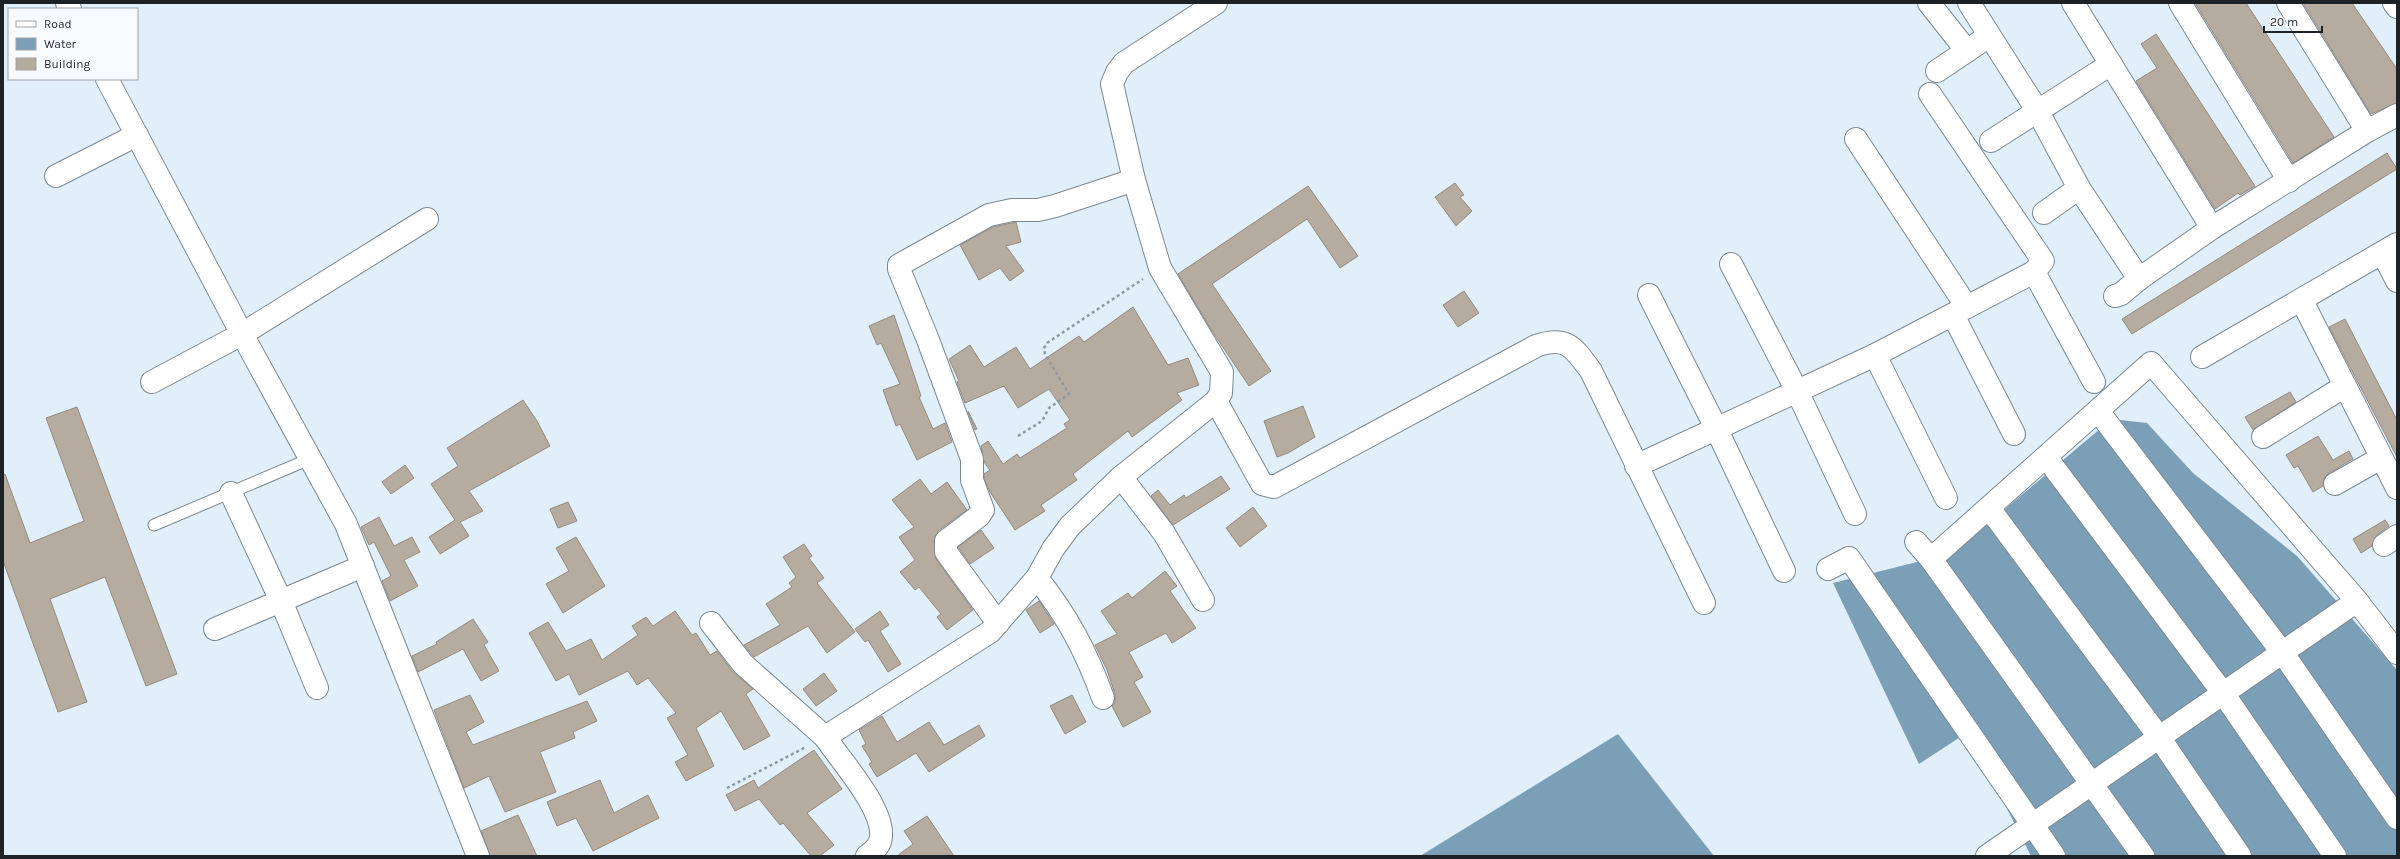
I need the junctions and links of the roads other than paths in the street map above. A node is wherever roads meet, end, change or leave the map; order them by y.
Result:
1 (1216, 3) edge
2 (1929, 3) edge
3 (1969, 3) edge
4 (2073, 3) edge
5 (2180, 3) edge
6 (2288, 3) edge
7 (2394, 3) edge
8 (2397, 7) edge
9 (1989, 36) junction
10 (1967, 51) junction
11 (2111, 64) junction
12 (1937, 71) dead end
13 (108, 80) edge
14 (1930, 94) dead end
15 (2037, 110) junction
16 (2397, 115) edge
17 (2367, 130) junction
18 (137, 135) junction
19 (1856, 139) dead end
20 (1991, 141) dead end
21 (56, 176) dead end
22 (1134, 180) junction
23 (2289, 181) junction
24 (2079, 188) junction
25 (2044, 213) dead end
26 (427, 219) dead end
27 (2212, 228) junction
28 (2390, 249) edge
29 (1731, 264) dead end
30 (2034, 272) junction
31 (2139, 279) junction
32 (2397, 281) edge
33 (1649, 295) dead end
34 (2115, 296) dead end
35 (2302, 301) junction
36 (1960, 311) junction
37 (242, 334) junction
38 (1875, 355) junction
39 (2202, 357) dead end
40 (152, 382) dead end
41 (2094, 382) dead end
42 (2344, 386) junction
43 (1797, 391) junction
44 (1216, 400) junction
45 (2098, 411) junction
46 (1716, 428) junction
47 (2014, 434) dead end
48 (2263, 437) dead end
49 (2046, 457) junction
50 (312, 458) junction
51 (2381, 458) junction
52 (1636, 466) junction
53 (1121, 477) junction
54 (2335, 484) dead end
55 (2397, 488) edge
56 (231, 493) junction
57 (1946, 498) dead end
58 (1989, 508) junction
59 (1854, 514) dead end
60 (154, 525) dead end
61 (1916, 542) dead end
62 (1932, 559) junction
63 (363, 566) junction
64 (1828, 569) dead end
65 (1784, 571) dead end
66 (1037, 578) junction
67 (1203, 600) dead end
68 (281, 601) junction
69 (2357, 602) junction
70 (1704, 603) dead end
71 (711, 623) dead end
72 (998, 623) junction
73 (215, 629) dead end
74 (2282, 652) junction
75 (2397, 653) edge
76 (317, 688) dead end
77 (2223, 692) junction
78 (1103, 698) dead end
79 (824, 737) junction
80 (2159, 738) junction
81 (2093, 784) junction
82 (2397, 818) edge
83 (2032, 824) junction
84 (478, 856) edge
85 (867, 856) edge
86 (1988, 856) edge
87 (2054, 856) edge
88 (2142, 856) edge
89 (2240, 856) edge
90 (2335, 856) edge

1 - 22 street
2 - 10 street
3 - 9 street
4 - 11 street
5 - 23 street
6 - 17 street
7 - 8 street
9 - 10 street
9 - 15 street
10 - 12 street
11 - 15 street
11 - 27 street
13 - 18 street
14 - 30 street
15 - 20 street
15 - 24 street
16 - 17 street
17 - 23 street
18 - 21 street
18 - 37 street
19 - 36 street
22 - 44 street
22 - 72 street
23 - 27 street
24 - 25 street
24 - 31 street
26 - 37 street
27 - 31 street
28 - 32 street
28 - 35 street
29 - 43 street
30 - 36 street
30 - 41 street
31 - 34 street
33 - 46 street
35 - 39 street
35 - 42 street
36 - 38 street
36 - 47 street
37 - 40 street
37 - 50 street
38 - 43 street
38 - 57 street
42 - 48 street
42 - 51 street
43 - 46 street
43 - 59 street
44 - 52 street
44 - 53 street
45 - 49 street
45 - 69 street
45 - 74 street
46 - 52 street
46 - 65 street
49 - 58 street
49 - 77 street
50 - 56 lane
50 - 63 street
51 - 54 street
51 - 55 street
52 - 70 street
53 - 66 street
53 - 67 street
56 - 60 lane
56 - 68 street
58 - 62 street
58 - 80 street
61 - 62 street
62 - 81 street
63 - 68 street
63 - 84 street
64 - 83 street
66 - 72 street
66 - 78 street
68 - 73 street
68 - 76 street
69 - 74 street
69 - 75 street
71 - 79 street
72 - 79 street
74 - 77 street
74 - 82 street
77 - 80 street
77 - 90 street
79 - 85 street
80 - 81 street
80 - 89 street
81 - 83 street
81 - 88 street
83 - 86 street
83 - 87 street

